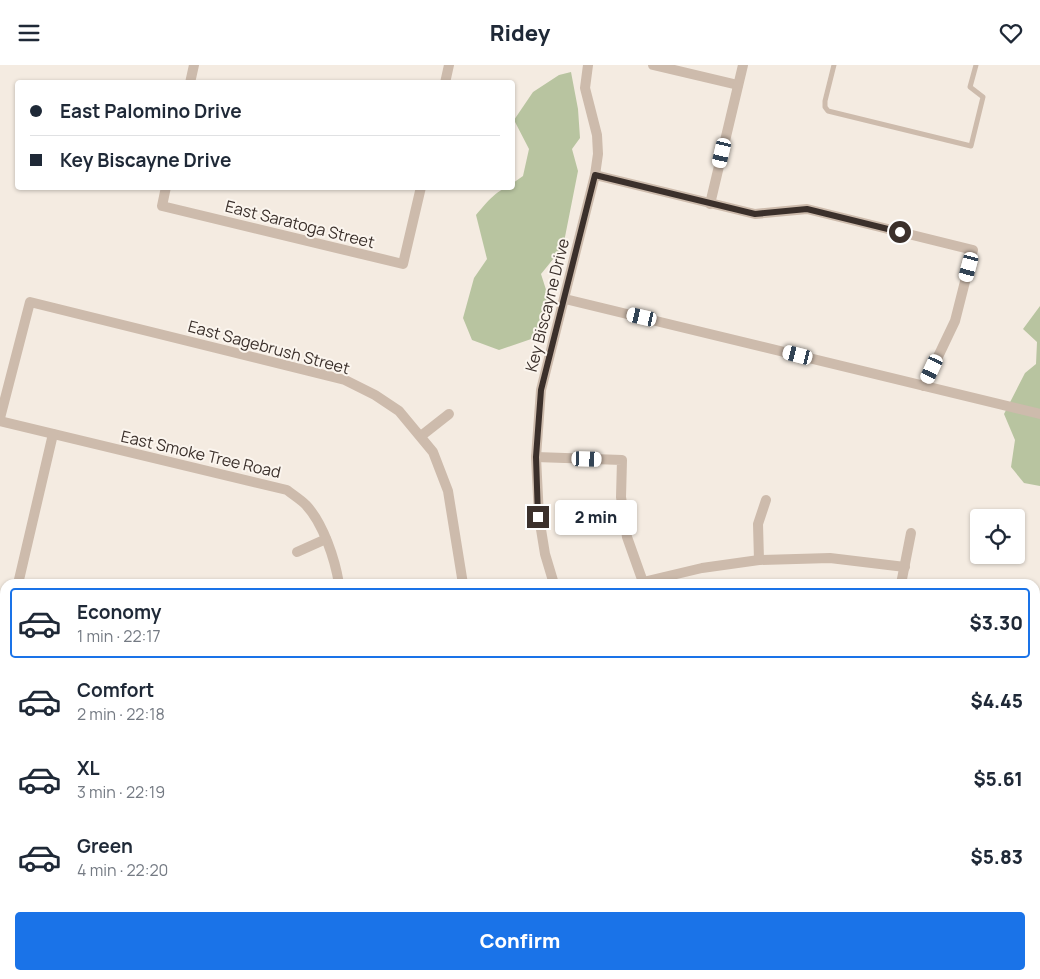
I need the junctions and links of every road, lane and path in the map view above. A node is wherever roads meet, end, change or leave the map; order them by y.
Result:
1 (194, 65) edge
2 (449, 65) edge
3 (588, 65) edge
4 (653, 65) edge
5 (743, 65) edge
6 (834, 65) edge
7 (976, 65) edge
8 (192, 80) edge
9 (446, 80) edge
10 (738, 85) junction
11 (595, 175) junction
12 (165, 190) edge
13 (420, 190) edge
14 (710, 204) junction
15 (565, 299) junction
16 (924, 386) junction
17 (449, 414) dead end
18 (1040, 414) edge
19 (0, 419) edge
20 (53, 434) junction
21 (421, 436) junction
22 (536, 457) junction
23 (766, 500) dead end
24 (911, 533) dead end
25 (326, 539) junction
26 (297, 552) dead end
27 (760, 560) junction
28 (905, 567) junction
29 (19, 579) edge
30 (338, 579) edge
31 (462, 579) edge
32 (553, 579) edge
33 (643, 579) edge
34 (656, 579) edge
35 (902, 579) edge

1 - 8 street
2 - 9 street
3 - 11 street, Key Biscayne Drive
4 - 10 street
5 - 10 street
6 - 7 lane
10 - 14 street
11 - 14 street
11 - 15 street, Key Biscayne Drive
12 - 13 street, East Saratoga Street
14 - 16 street
15 - 16 street
15 - 22 street, Key Biscayne Drive
16 - 18 street
17 - 21 street
19 - 20 street, East Smoke Tree Road
19 - 21 street, East Sagebrush Street
20 - 25 street, East Smoke Tree Road
20 - 29 street
21 - 31 street, East Sagebrush Street
22 - 32 street, Key Biscayne Drive
22 - 33 street
23 - 27 street
24 - 28 street
25 - 26 street
25 - 30 street, East Smoke Tree Road
27 - 28 street
27 - 34 street
28 - 35 street

